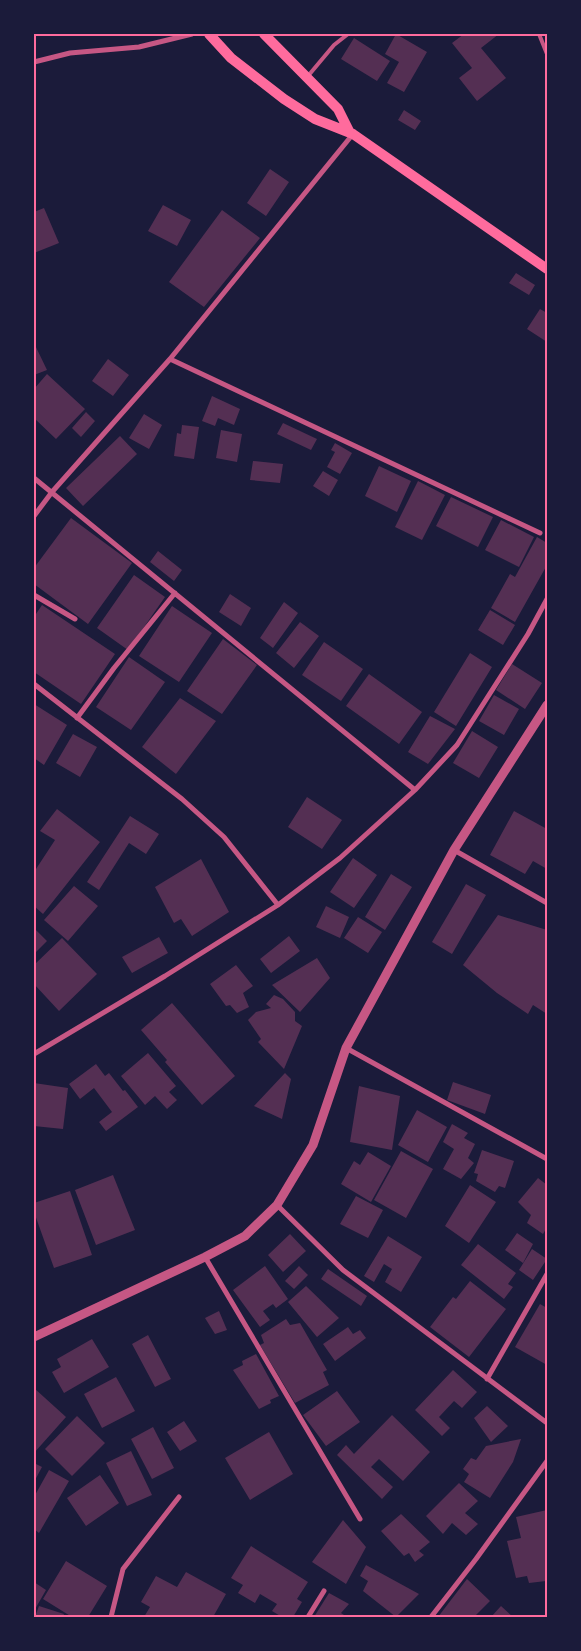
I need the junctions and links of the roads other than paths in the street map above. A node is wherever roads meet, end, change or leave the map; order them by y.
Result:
1 (192, 34) edge
2 (209, 34) edge
3 (264, 34) edge
4 (348, 34) edge
5 (539, 34) edge
6 (547, 54) edge
7 (34, 62) edge
8 (307, 78) junction
9 (351, 132) junction
10 (547, 269) edge
11 (170, 359) junction
12 (34, 478) edge
13 (52, 492) junction
14 (34, 516) edge
15 (540, 533) dead end
16 (175, 593) junction
17 (34, 595) edge
18 (547, 600) edge
19 (75, 619) dead end
20 (34, 684) edge
21 (547, 705) edge
22 (77, 718) junction
23 (415, 790) junction
24 (454, 850) junction
25 (547, 903) edge
26 (278, 905) junction
27 (346, 1048) junction
28 (34, 1054) edge
29 (547, 1159) edge
30 (277, 1205) junction
31 (205, 1257) junction
32 (547, 1274) edge
33 (34, 1337) edge
34 (486, 1379) junction
35 (547, 1423) edge
36 (547, 1461) edge
37 (179, 1497) dead end
38 (360, 1519) dead end
39 (324, 1591) dead end
40 (111, 1617) edge
41 (308, 1617) edge
42 (431, 1617) edge

1 - 7 street
2 - 9 main road
3 - 8 main road
4 - 8 lane
5 - 6 lane
8 - 9 main road
9 - 10 main road
9 - 11 street
11 - 13 street
11 - 15 street
12 - 13 street
13 - 14 street
13 - 16 street
16 - 22 street
16 - 23 street
17 - 19 street
18 - 23 street
20 - 22 street
21 - 24 street
22 - 26 street
23 - 26 street
24 - 25 street
24 - 27 street
26 - 28 street
27 - 29 street
27 - 30 street
30 - 31 street
30 - 34 street
31 - 33 street
31 - 38 street
32 - 34 street
34 - 35 street
36 - 42 street
37 - 40 street
39 - 41 street

